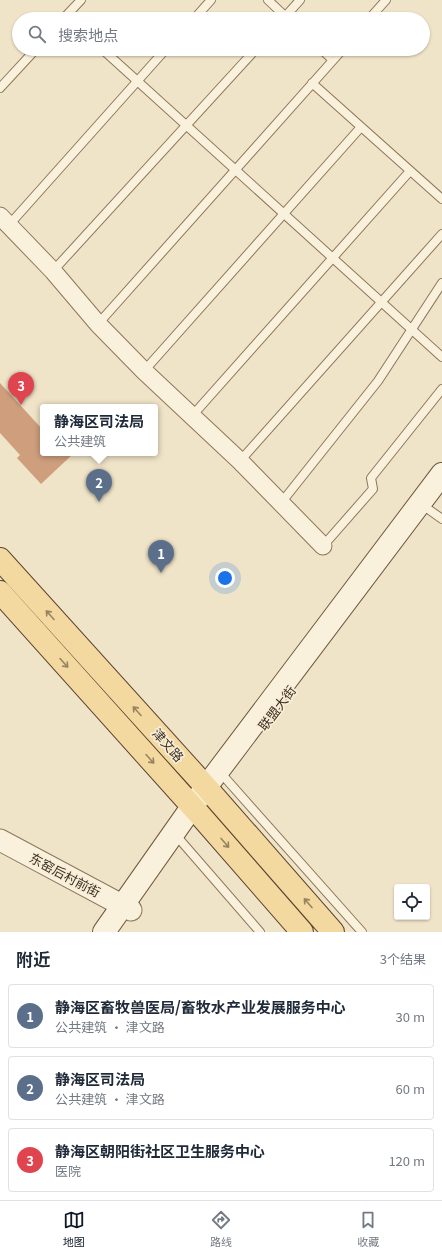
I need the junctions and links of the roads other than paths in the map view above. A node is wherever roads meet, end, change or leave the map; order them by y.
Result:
1 (80, 0) edge
2 (211, 0) edge
3 (268, 0) edge
4 (300, 0) edge
5 (386, 0) edge
6 (71, 12) edge
7 (200, 12) edge
8 (280, 12) edge
9 (291, 12) edge
10 (375, 12) edge
11 (30, 56) edge
12 (110, 56) edge
13 (160, 56) edge
14 (250, 56) edge
15 (329, 56) edge
16 (336, 56) edge
17 (333, 60) junction
18 (137, 81) junction
19 (312, 83) junction
20 (0, 88) edge
21 (186, 125) junction
22 (361, 127) junction
23 (235, 169) junction
24 (410, 171) junction
25 (442, 199) edge
26 (284, 213) junction
27 (4, 220) edge
28 (442, 234) edge
29 (333, 258) junction
30 (53, 271) junction
31 (442, 282) edge
32 (381, 302) junction
33 (98, 324) junction
34 (412, 330) junction
35 (442, 357) edge
36 (144, 371) junction
37 (442, 390) edge
38 (192, 416) junction
39 (240, 461) junction
40 (442, 474) edge
41 (442, 486) edge
42 (281, 504) junction
43 (430, 510) edge
44 (323, 546) joint
45 (0, 559) edge
46 (0, 592) edge
47 (216, 782) junction
48 (196, 810) junction
49 (177, 837) junction
50 (1, 842) edge
51 (127, 908) junction
52 (104, 932) edge
53 (115, 932) edge
54 (260, 932) edge
55 (302, 932) edge
56 (333, 932) edge
57 (362, 932) edge

1 - 6 lane
2 - 7 lane
3 - 8 lane
4 - 9 lane
5 - 10 lane
11 - 20 lane
12 - 18 lane
13 - 18 lane
14 - 21 lane
15 - 17 lane
16 - 17 lane
17 - 19 lane
18 - 21 lane
18 - 27 lane
19 - 22 lane
19 - 23 lane
21 - 23 lane
21 - 30 lane
22 - 24 lane
22 - 26 lane
23 - 26 lane
23 - 33 lane
24 - 25 lane
24 - 29 lane
26 - 29 lane
26 - 36 lane
27 - 30 street
28 - 32 lane
29 - 32 lane
29 - 38 lane
30 - 33 street
31 - 34 lane
32 - 34 lane
32 - 39 lane
33 - 36 street
34 - 35 lane
34 - 42 lane
36 - 38 street
37 - 44 lane
38 - 39 street
39 - 42 street
40 - 43 main road
41 - 43 main road, 联盟大街
42 - 44 street
43 - 47 main road, 联盟大街
47 -> 45 main road, 津文路
46 -> 48 main road, 津文路
47 - 48 main road, 联盟大街
56 -> 47 main road, 津文路
47 - 57 lane
48 - 49 main road, 联盟大街
48 -> 55 main road, 津文路
49 - 51 main road, 联盟大街
49 - 54 lane
50 - 51 street, 东窑后村前街
51 - 52 main road
51 - 53 main road

